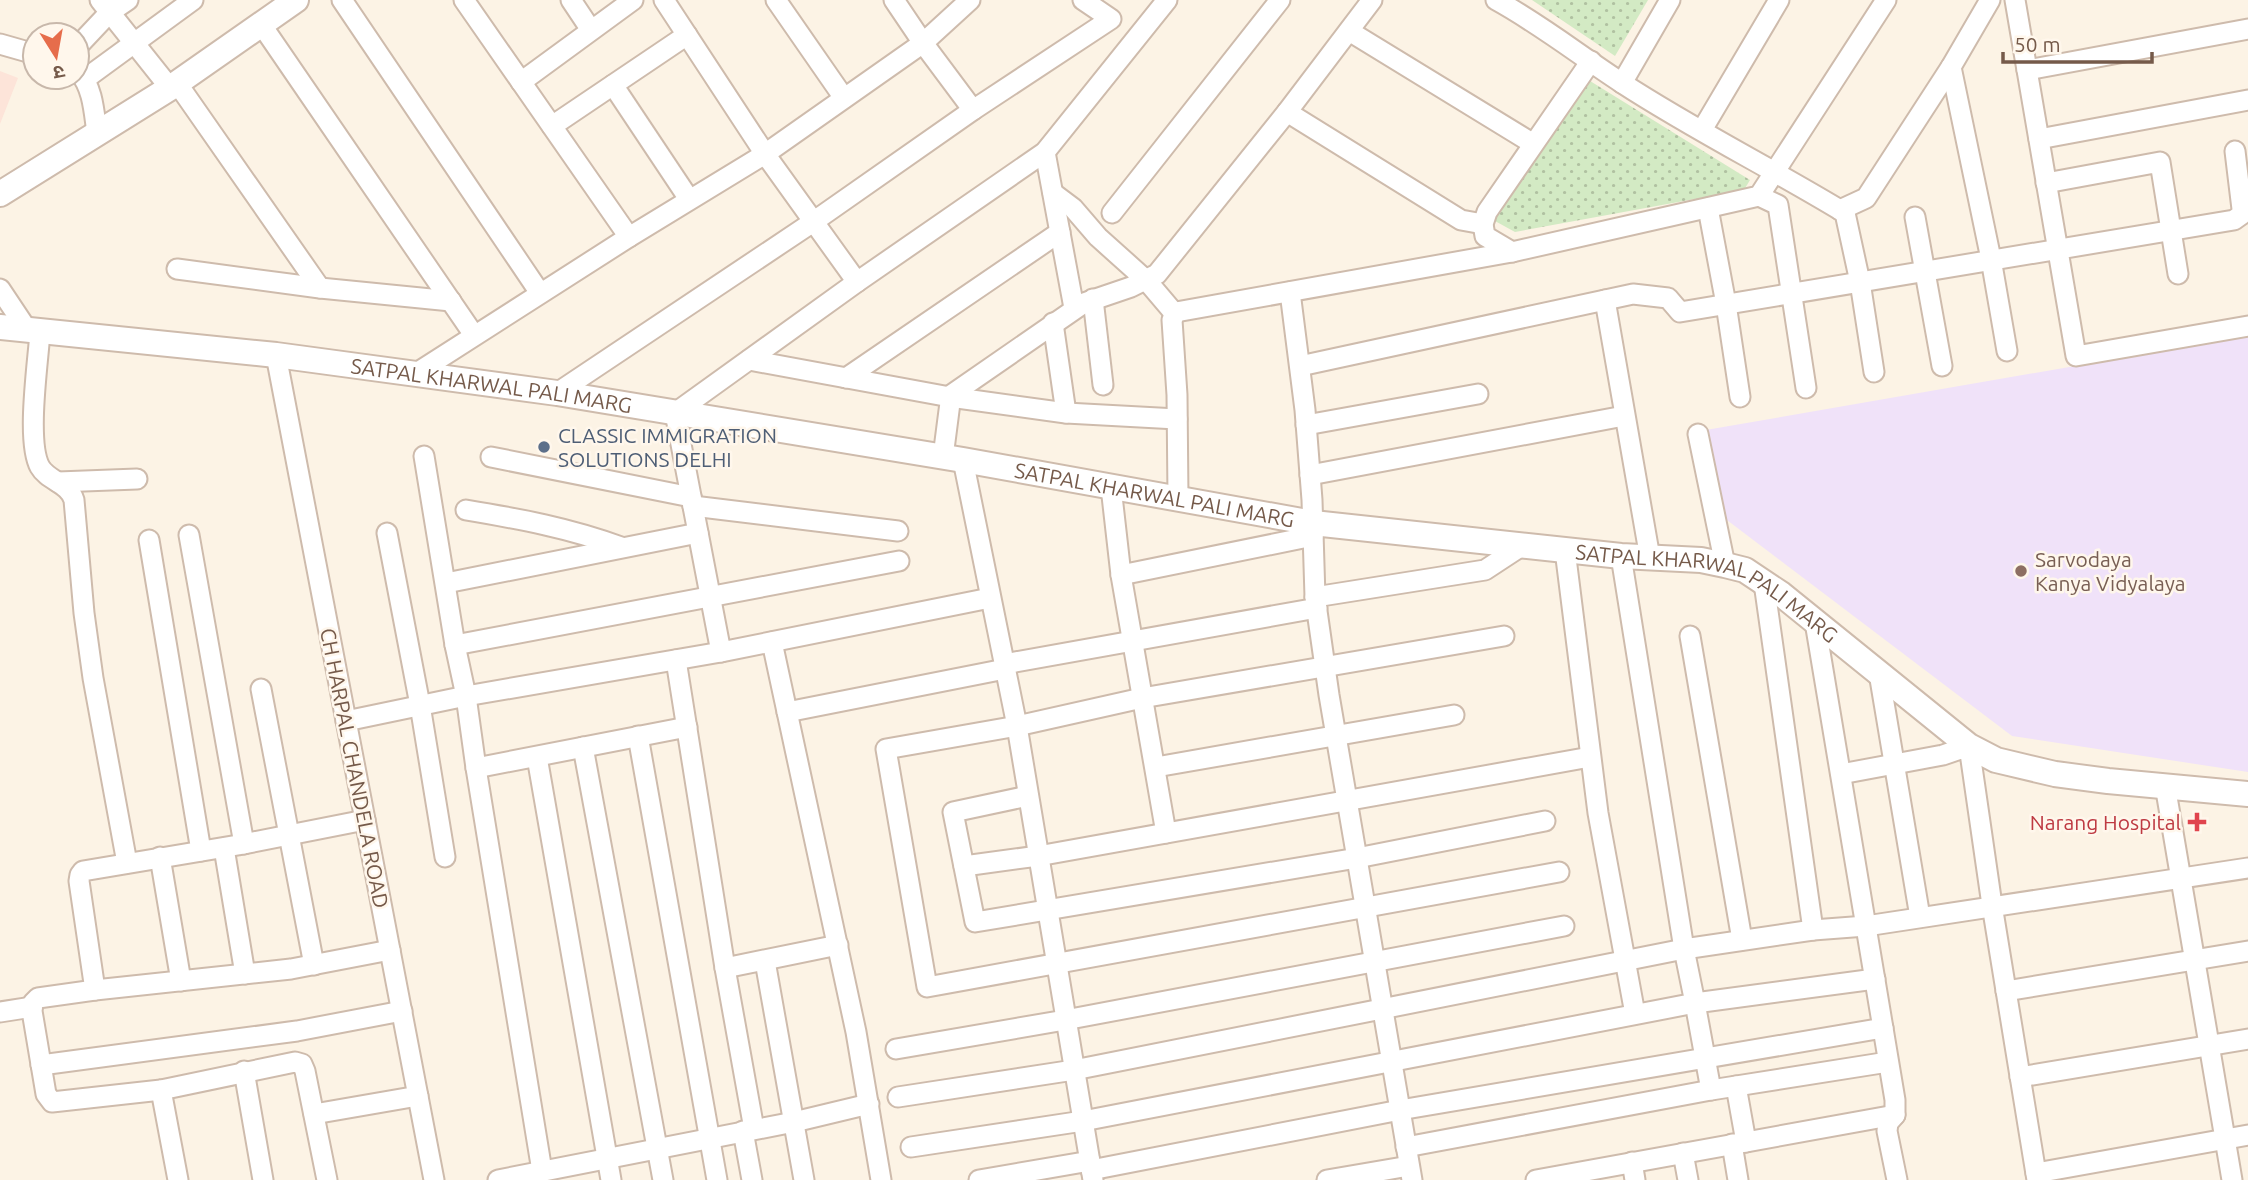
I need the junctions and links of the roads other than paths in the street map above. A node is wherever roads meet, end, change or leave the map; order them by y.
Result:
1 (128, 0) edge
2 (194, 0) edge
3 (296, 0) edge
4 (342, 0) edge
5 (464, 0) edge
6 (571, 0) edge
7 (633, 0) edge
8 (664, 0) edge
9 (776, 0) edge
10 (894, 0) edge
11 (970, 0) edge
12 (1083, 0) edge
13 (1167, 0) edge
14 (1280, 0) edge
15 (1372, 0) edge
16 (1496, 0) edge
17 (1670, 0) edge
18 (1779, 0) edge
19 (1886, 0) edge
20 (1990, 0) edge
21 (2015, 0) edge
22 (105, 7) edge
23 (261, 24) junction
24 (91, 27) edge
25 (2248, 29) edge
26 (591, 30) junction
27 (1349, 31) junction
28 (687, 35) junction
29 (132, 43) junction
30 (923, 43) junction
31 (0, 44) edge
32 (21, 50) edge
33 (1591, 61) junction
34 (1951, 67) junction
35 (91, 69) edge
36 (2027, 70) junction
37 (521, 82) junction
38 (1622, 83) junction
39 (613, 85) junction
40 (174, 86) junction
41 (88, 91) edge
42 (844, 99) junction
43 (2248, 100) edge
44 (973, 110) junction
45 (1287, 112) junction
46 (552, 126) junction
47 (1702, 130) junction
48 (97, 133) junction
49 (2039, 139) junction
50 (1532, 143) junction
51 (2235, 151) dead end
52 (1045, 152) junction
53 (765, 154) junction
54 (1774, 173) junction
55 (2046, 183) junction
56 (1053, 193) junction
57 (0, 194) edge
58 (1759, 196) junction
59 (689, 199) junction
60 (1707, 208) junction
61 (1840, 210) junction
62 (1112, 213) dead end
63 (1915, 217) dead end
64 (813, 222) junction
65 (1483, 224) junction
66 (2171, 230) junction
67 (1060, 232) junction
68 (628, 237) junction
69 (2057, 248) junction
70 (1512, 251) junction
71 (1991, 259) junction
72 (177, 270) dead end
73 (1925, 271) junction
74 (2178, 274) dead end
75 (1147, 281) junction
76 (857, 282) junction
77 (1860, 282) junction
78 (320, 288) junction
79 (0, 289) edge
80 (1290, 292) junction
81 (540, 293) junction
82 (1791, 293) junction
83 (1093, 299) junction
84 (1605, 300) junction
85 (451, 301) junction
86 (1726, 304) junction
87 (1074, 308) junction
88 (1175, 314) junction
89 (1053, 323) junction
90 (0, 327) edge
91 (2248, 327) edge
92 (34, 331) junction
93 (474, 335) junction
94 (2007, 351) dead end
95 (276, 355) junction
96 (748, 360) junction
97 (1300, 366) junction
98 (1942, 366) dead end
99 (1874, 372) dead end
100 (415, 374) junction
101 (846, 378) junction
102 (1103, 385) dead end
103 (1807, 388) dead end
104 (557, 393) junction
105 (1478, 394) dead end
106 (950, 397) junction
107 (1740, 397) dead end
108 (675, 413) junction
109 (1066, 413) junction
110 (1624, 416) junction
111 (1177, 419) junction
112 (1306, 425) junction
113 (1698, 434) dead end
114 (424, 456) dead end
115 (491, 457) dead end
116 (953, 458) junction
117 (1310, 475) junction
118 (138, 479) dead end
119 (58, 482) junction
120 (1111, 487) junction
121 (1178, 498) junction
122 (692, 501) junction
123 (466, 510) dead end
124 (1313, 530) junction
125 (898, 531) dead end
126 (387, 533) dead end
127 (698, 533) junction
128 (190, 535) dead end
129 (149, 540) dead end
130 (1523, 545) junction
131 (622, 547) junction
132 (1565, 550) junction
133 (1621, 556) junction
134 (1650, 558) junction
135 (899, 561) dead end
136 (1725, 565) junction
137 (1121, 575) junction
138 (446, 583) junction
139 (1764, 583) junction
140 (710, 597) junction
141 (990, 598) junction
142 (1316, 602) junction
143 (1815, 622) junction
144 (1504, 636) dead end
145 (1690, 636) dead end
146 (1132, 641) junction
147 (772, 642) junction
148 (455, 645) junction
149 (720, 652) junction
150 (676, 660) junction
151 (1325, 665) junction
152 (1004, 667) junction
153 (1879, 673) junction
154 (261, 689) dead end
155 (467, 696) junction
156 (1142, 698) junction
157 (420, 705) junction
158 (787, 712) junction
159 (1454, 715) dead end
160 (346, 721) junction
161 (1017, 726) junction
162 (687, 727) junction
163 (1336, 735) junction
164 (638, 736) junction
165 (1969, 746) junction
166 (583, 747) junction
167 (537, 757) junction
168 (1590, 757) junction
169 (1894, 764) junction
170 (1156, 767) junction
171 (476, 768) junction
172 (1841, 774) junction
173 (2165, 785) junction
174 (2248, 794) edge
175 (1028, 796) junction
176 (1348, 801) junction
177 (365, 820) junction
178 (1545, 821) dead end
179 (1166, 833) junction
180 (290, 835) junction
181 (244, 844) junction
182 (224, 848) junction
183 (201, 851) junction
184 (1038, 856) junction
185 (160, 857) junction
186 (444, 857) dead end
187 (1357, 858) junction
188 (127, 863) junction
189 (964, 866) junction
190 (2248, 868) edge
191 (1559, 872) dead end
192 (2181, 879) junction
193 (1992, 905) junction
194 (1366, 908) junction
195 (1047, 909) junction
196 (1920, 917) junction
197 (1564, 926) dead end
198 (1866, 926) junction
199 (1813, 930) junction
200 (1742, 940) junction
201 (838, 946) junction
202 (1684, 949) junction
203 (390, 950) junction
204 (2248, 951) edge
205 (1625, 960) junction
206 (2195, 960) junction
207 (765, 961) junction
208 (1375, 962) junction
209 (314, 965) junction
210 (1056, 965) junction
211 (725, 968) junction
212 (246, 974) junction
213 (1875, 979) junction
214 (181, 981) junction
215 (95, 990) junction
216 (2006, 991) junction
217 (1695, 1003) junction
218 (32, 1007) junction
219 (1383, 1009) junction
220 (0, 1012) edge
221 (401, 1012) junction
222 (1635, 1014) junction
223 (1065, 1020) junction
224 (1883, 1028) junction
225 (2248, 1039) edge
226 (2209, 1046) junction
227 (896, 1049) dead end
228 (1705, 1058) junction
229 (1391, 1061) junction
230 (1888, 1062) junction
231 (41, 1065) junction
232 (1074, 1070) junction
233 (244, 1071) junction
234 (2020, 1077) junction
235 (1735, 1086) junction
236 (161, 1090) junction
237 (1711, 1090) junction
238 (418, 1096) junction
239 (898, 1097) dead end
240 (869, 1104) junction
241 (1400, 1110) junction
242 (314, 1114) junction
243 (1895, 1115) junction
244 (1083, 1121) junction
245 (794, 1122) junction
246 (749, 1130) junction
247 (2248, 1135) edge
248 (709, 1139) junction
249 (2225, 1139) junction
250 (1739, 1143) junction
251 (911, 1147) dead end
252 (657, 1149) junction
253 (1683, 1153) junction
254 (607, 1159) junction
255 (1409, 1164) edge
256 (1091, 1170) edge
257 (1633, 1171) edge
258 (551, 1173) edge
259 (1576, 1176) edge
260 (2036, 1176) edge
261 (178, 1180) edge
262 (263, 1180) edge
263 (327, 1180) edge
264 (434, 1180) edge
265 (498, 1180) edge
266 (611, 1180) edge
267 (663, 1180) edge
268 (716, 1180) edge
269 (752, 1180) edge
270 (804, 1180) edge
271 (881, 1180) edge
272 (979, 1180) edge
273 (1327, 1180) edge
274 (1536, 1180) edge
275 (1688, 1180) edge
276 (1738, 1180) edge
277 (1898, 1180) edge
278 (2232, 1180) edge

1 - 22 street
2 - 29 street
3 - 23 street
4 - 81 street
5 - 37 street
6 - 26 street
7 - 26 street
8 - 28 street
9 - 42 street
10 - 30 street
11 - 30 street
12 - 44 street
13 - 52 street
14 - 62 street
15 - 27 street
16 - 33 street
17 - 38 street
18 - 47 street
19 - 54 street
20 - 34 street
21 - 36 street
22 - 24 street
22 - 29 street
23 - 40 street
23 - 85 street
25 - 36 street
26 - 37 street
27 - 45 street
27 - 50 street
28 - 39 street
28 - 53 street
29 - 35 street
29 - 40 street
30 - 42 street
30 - 44 street
31 - 32 street
33 - 38 street
33 - 50 street
34 - 61 street
34 - 71 street
36 - 49 street
37 - 46 street
38 - 47 street
39 - 46 street
39 - 59 street
40 - 48 street
40 - 78 street
41 - 48 street
42 - 53 street
43 - 49 street
44 - 64 street
45 - 65 street
45 - 75 street
46 - 68 street
47 - 54 street
48 - 57 street
49 - 55 street
50 - 65 street
51 - 66 street
52 - 56 street
52 - 76 street
53 - 59 street
53 - 64 street
54 - 58 street
54 - 61 street
55 - 66 street
55 - 69 street
56 - 67 street
56 - 75 street
58 - 60 street
58 - 82 street
59 - 68 street
60 - 70 street
60 - 86 street
61 - 77 street
63 - 73 street
64 - 76 street
64 - 104 street
65 - 70 street
66 - 69 street
66 - 74 street
67 - 87 street
67 - 101 street
68 - 81 street
69 - 71 street
69 - 91 street
70 - 80 street
71 - 73 street
71 - 94 street
72 - 78 street
73 - 77 street
73 - 98 street
75 - 83 street
75 - 88 street
76 - 96 street
77 - 82 street
77 - 99 street
78 - 85 street
79 - 92 street
80 - 88 street
80 - 97 street
81 - 93 street
82 - 86 street
82 - 103 street
83 - 87 street
83 - 102 street
84 - 86 street
84 - 97 street
84 - 110 street
85 - 93 street
86 - 107 street
87 - 89 street
88 - 111 street
89 - 106 street
89 - 109 street
90 - 92 street, SATPAL KHARWAL PALI MARG
92 - 95 street, SATPAL KHARWAL PALI MARG
92 - 119 street
93 - 100 street
95 - 100 street, SATPAL KHARWAL PALI MARG
95 - 160 street, CH HARPAL CHANDELA ROAD
96 - 101 street
96 - 108 street
97 - 112 street
100 - 104 street, SATPAL KHARWAL PALI MARG
101 - 106 street
104 - 108 street, SATPAL KHARWAL PALI MARG
105 - 112 street
106 - 109 street
106 - 116 street
108 - 116 street, SATPAL KHARWAL PALI MARG
108 - 122 street
109 - 111 street
110 - 117 street
110 - 134 street
111 - 121 street
112 - 117 street
113 - 136 street
114 - 138 street
115 - 122 street
116 - 120 street, SATPAL KHARWAL PALI MARG
116 - 141 street
117 - 124 street
118 - 119 street
119 - 188 street
120 - 121 street, SATPAL KHARWAL PALI MARG
120 - 137 street
121 - 124 street, SATPAL KHARWAL PALI MARG
122 - 125 street
122 - 127 street
123 - 131 street
124 - 130 street, SATPAL KHARWAL PALI MARG
124 - 137 street
124 - 142 street
126 - 157 street
127 - 131 street
127 - 140 street
128 - 181 street
129 - 183 street
130 - 132 street, SATPAL KHARWAL PALI MARG
130 - 142 street
131 - 138 street
132 - 133 street, SATPAL KHARWAL PALI MARG
132 - 168 street
133 - 134 street, SATPAL KHARWAL PALI MARG
133 - 202 street
134 - 136 street, SATPAL KHARWAL PALI MARG
135 - 140 street
136 - 139 street, SATPAL KHARWAL PALI MARG
137 - 146 street
138 - 148 street
139 - 143 street, SATPAL KHARWAL PALI MARG
139 - 199 street
140 - 148 street
140 - 149 street
141 - 147 street
141 - 152 street
142 - 146 street
142 - 151 street
143 - 153 street, SATPAL KHARWAL PALI MARG
143 - 172 street
144 - 151 street
145 - 200 street
146 - 152 street
146 - 156 street
147 - 149 street
147 - 158 street
148 - 155 street
149 - 150 street
150 - 155 street
150 - 162 street
151 - 156 street
151 - 163 street
152 - 158 street
152 - 161 street
153 - 165 street, SATPAL KHARWAL PALI MARG
153 - 169 street
154 - 180 street
155 - 157 street
155 - 171 street
156 - 161 street
156 - 170 street
157 - 160 street
157 - 186 street
158 - 201 street
159 - 163 street
160 - 177 street, CH HARPAL CHANDELA ROAD
161 - 175 street
161 - 210 street
162 - 164 street
162 - 211 street
163 - 170 street
163 - 176 street
164 - 166 street
164 - 248 street
165 - 169 street
165 - 173 street, SATPAL KHARWAL PALI MARG
165 - 193 street
166 - 167 street
166 - 252 street
167 - 171 street
167 - 254 street
168 - 176 street
168 - 205 street
169 - 172 street
169 - 196 street
170 - 179 street
171 - 258 street
172 - 198 street
173 - 174 street, SATPAL KHARWAL PALI MARG
173 - 192 street
175 - 184 street
175 - 189 street
176 - 179 street
176 - 187 street
177 - 180 street
177 - 203 street, CH HARPAL CHANDELA ROAD
178 - 187 street
179 - 184 street
180 - 181 street
180 - 209 street
181 - 182 street
182 - 183 street
182 - 212 street
183 - 185 street
184 - 189 street
184 - 195 street
185 - 188 street
185 - 214 street
187 - 194 street
187 - 195 street
188 - 215 street
189 - 195 street
190 - 192 street
191 - 194 street
192 - 193 street
192 - 206 street
193 - 196 street
193 - 216 street
194 - 208 street
194 - 210 street
195 - 210 street
196 - 198 street
197 - 208 street
198 - 199 street
198 - 213 street
199 - 200 street
200 - 202 street
201 - 207 street
201 - 240 street
202 - 205 street
202 - 217 street
203 - 209 street
203 - 221 street, CH HARPAL CHANDELA ROAD
204 - 206 street
205 - 219 street
205 - 222 street
206 - 216 street
206 - 226 street
207 - 211 street
207 - 245 street
208 - 219 street
208 - 223 street
209 - 212 street
210 - 223 street
211 - 246 street
212 - 214 street
213 - 217 street
213 - 224 street
214 - 215 street
215 - 218 street
216 - 234 street
217 - 222 street
217 - 228 street
218 - 220 street
218 - 231 street
219 - 229 street
219 - 232 street
221 - 231 street
221 - 238 street, CH HARPAL CHANDELA ROAD
222 - 229 street
223 - 227 street
223 - 232 street
224 - 228 street
224 - 230 street
225 - 226 street
226 - 234 street
226 - 249 street
228 - 237 street
228 - 241 street
229 - 241 street
229 - 244 street
230 - 235 street
230 - 243 street
231 - 236 street
232 - 239 street
232 - 244 street
233 - 236 street
233 - 242 street
233 - 262 street
234 - 260 street
235 - 237 street
235 - 250 street
236 - 261 street
237 - 255 street
238 - 242 street
238 - 264 street, CH HARPAL CHANDELA ROAD
240 - 245 street
240 - 271 street
241 - 255 street
241 - 256 street
242 - 263 street
243 - 250 street
243 - 277 street
244 - 251 street
244 - 256 street
245 - 246 street
245 - 270 street
246 - 248 street
246 - 269 street
247 - 249 street
248 - 252 street
248 - 268 street
249 - 260 street
249 - 278 street
250 - 253 street
250 - 276 street
252 - 254 street
252 - 267 street
253 - 257 street
253 - 275 street
254 - 258 street
254 - 266 street
255 - 273 street
256 - 272 street
257 - 259 street
258 - 265 street
259 - 274 street

